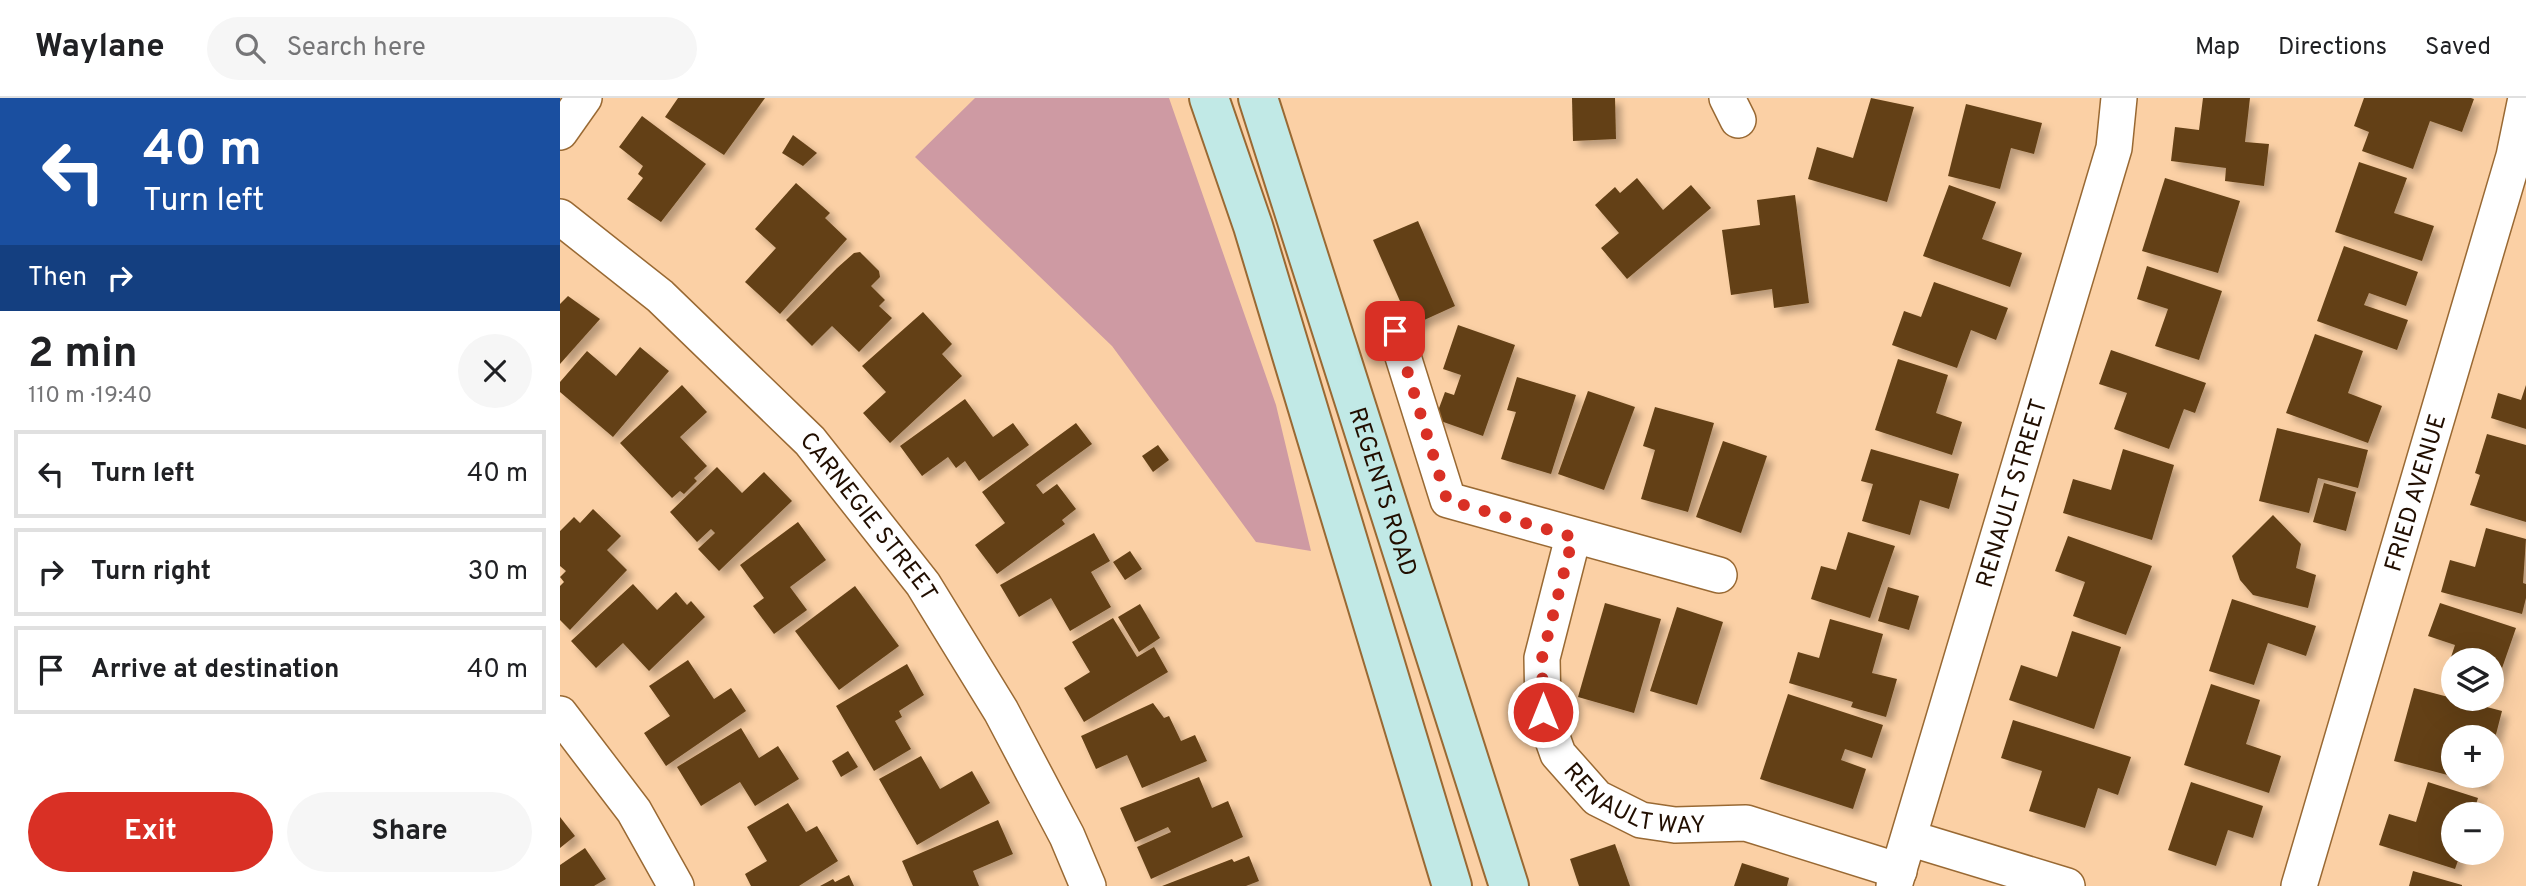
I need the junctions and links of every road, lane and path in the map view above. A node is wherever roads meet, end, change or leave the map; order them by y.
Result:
1 (584, 98) edge
2 (1209, 98) edge
3 (1258, 98) edge
4 (2119, 98) edge
5 (2526, 98) edge
6 (560, 132) edge
7 (560, 218) edge
8 (1395, 331) dead end
9 (1573, 537) junction
10 (1719, 575) dead end
11 (560, 714) edge
12 (1909, 838) junction
13 (1897, 878) edge
14 (677, 886) edge
15 (1088, 886) edge
16 (1452, 886) edge
17 (1509, 886) edge
18 (2067, 886) edge
19 (2299, 886) edge

1 - 6 street
2 - 16 main road, REGENTS ROAD
3 - 17 main road, REGENTS ROAD
4 - 12 street, RENAULT STREET
5 - 19 street, FRIED AVENUE
7 - 15 street, CARNEGIE STREET
8 - 9 street
9 - 10 street
9 - 13 street, RENAULT WAY
11 - 14 street
12 - 13 street, RENAULT STREET
12 - 18 street

